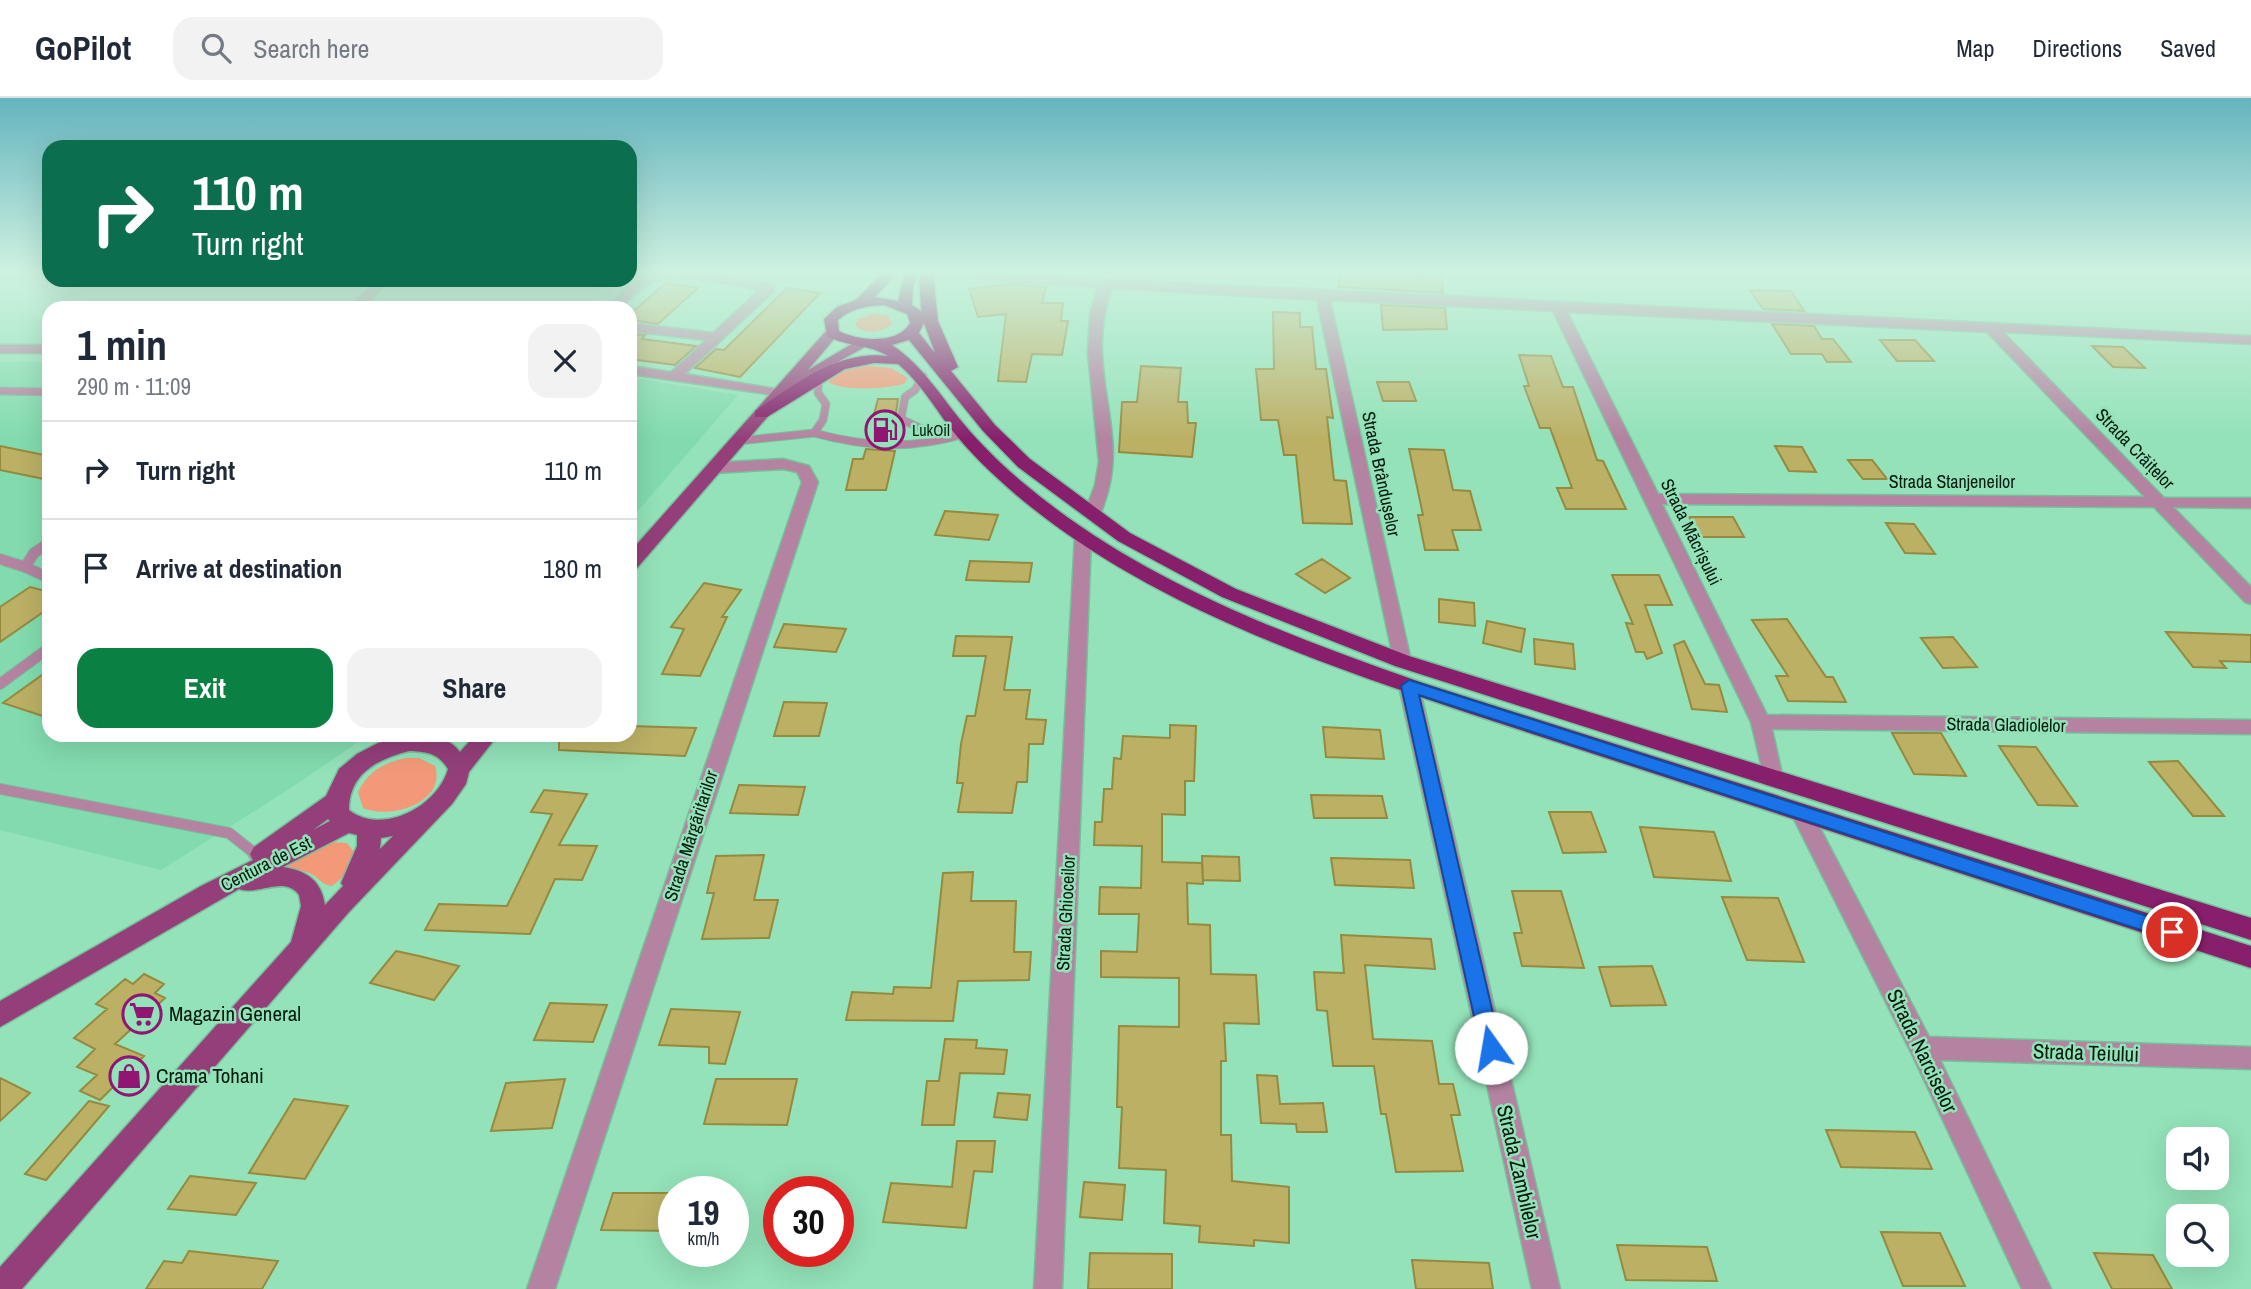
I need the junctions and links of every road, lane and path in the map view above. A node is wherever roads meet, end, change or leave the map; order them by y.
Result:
1 (637, 328) edge
2 (726, 328) edge
3 (832, 328) edge
4 (914, 328) edge
5 (933, 328) edge
6 (1096, 328) edge
7 (1330, 328) edge
8 (1568, 328) edge
9 (1982, 328) edge
10 (1991, 328) junction
11 (910, 332) junction
12 (832, 333) junction
13 (716, 337) junction
14 (2251, 340) edge
15 (862, 344) junction
16 (880, 344) junction
17 (0, 349) edge
18 (42, 349) edge
19 (637, 371) edge
20 (919, 372) junction
21 (674, 377) junction
22 (818, 378) junction
23 (0, 391) edge
24 (42, 392) edge
25 (776, 393) junction
26 (967, 400) junction
27 (761, 414) junction
28 (814, 433) junction
29 (964, 435) junction
30 (737, 441) junction
31 (715, 468) junction
32 (1653, 499) junction
33 (2160, 503) junction
34 (2251, 503) edge
35 (1088, 526) junction
36 (42, 548) edge
37 (637, 556) edge
38 (0, 559) edge
39 (25, 566) junction
40 (42, 576) edge
41 (2251, 598) edge
42 (42, 653) edge
43 (1402, 661) junction
44 (0, 684) edge
45 (1409, 686) junction
46 (1761, 722) junction
47 (2251, 727) edge
48 (411, 742) edge
49 (429, 742) edge
50 (481, 742) edge
51 (459, 769) junction
52 (1773, 779) junction
53 (0, 789) edge
54 (334, 802) junction
55 (428, 812) junction
56 (1803, 815) junction
57 (358, 826) junction
58 (259, 857) junction
59 (210, 893) junction
60 (340, 905) junction
61 (2251, 929) edge
62 (2251, 957) edge
63 (295, 958) junction
64 (0, 1015) edge
65 (1922, 1048) junction
66 (2251, 1058) edge
67 (1, 1289) edge
68 (541, 1289) edge
69 (1048, 1289) edge
70 (1546, 1289) edge
71 (2036, 1289) edge

1 - 13 street
2 - 13 street
3 - 12 highway
4 - 11 highway
5 - 26 highway
6 - 35 street, Strada Ghioceilor
7 - 43 street, Strada Brândușelor
8 - 32 street, Strada Măcrișului
9 - 10 street
10 - 14 street
10 - 33 street, Strada Crăițelor
11 - 16 highway
11 - 26 highway
12 - 15 highway
12 - 25 main road
13 - 21 street
15 - 16 highway
15 - 27 main road
16 - 20 highway
17 - 18 street
19 - 21 street
20 - 22 highway
20 - 29 highway
20 - 29 lane
21 - 25 street
22 - 27 highway
22 - 28 lane
23 - 24 lane
25 - 27 main road
26 - 35 highway
27 - 30 main road
28 - 29 lane
28 - 30 lane
29 - 35 highway
30 - 31 main road
31 - 37 main road
31 - 68 street, Strada Mărgăritarilor
32 - 33 street, Strada Stanjeneilor
32 - 46 street, Strada Măcrișului
33 - 34 street, Strada Stanjeneilor
33 - 41 street, Strada Crăițelor
35 - 43 highway
35 - 45 highway
35 - 69 street, Strada Ghioceilor
36 - 39 lane
38 - 39 lane
39 - 40 lane
42 - 44 lane
43 - 52 highway
45 - 56 highway
45 - 70 street, Strada Zambilelor
46 - 47 street, Strada Gladiolelor
46 - 52 street, Strada Măcrișului
48 - 54 main road
49 - 51 main road
50 - 51 main road
51 - 55 main road
52 - 61 highway
53 - 58 lane
54 - 57 main road
54 - 58 main road, Centura de Est
55 - 57 main road
55 - 60 main road
56 - 62 highway
56 - 65 street, Strada Narciselor
57 - 59 main road, Centura de Est
57 - 60 main road
58 - 59 main road, Centura de Est
59 - 63 main road
59 - 64 main road
60 - 63 main road
63 - 67 main road
65 - 66 street, Strada Teiului
65 - 71 street, Strada Narciselor

